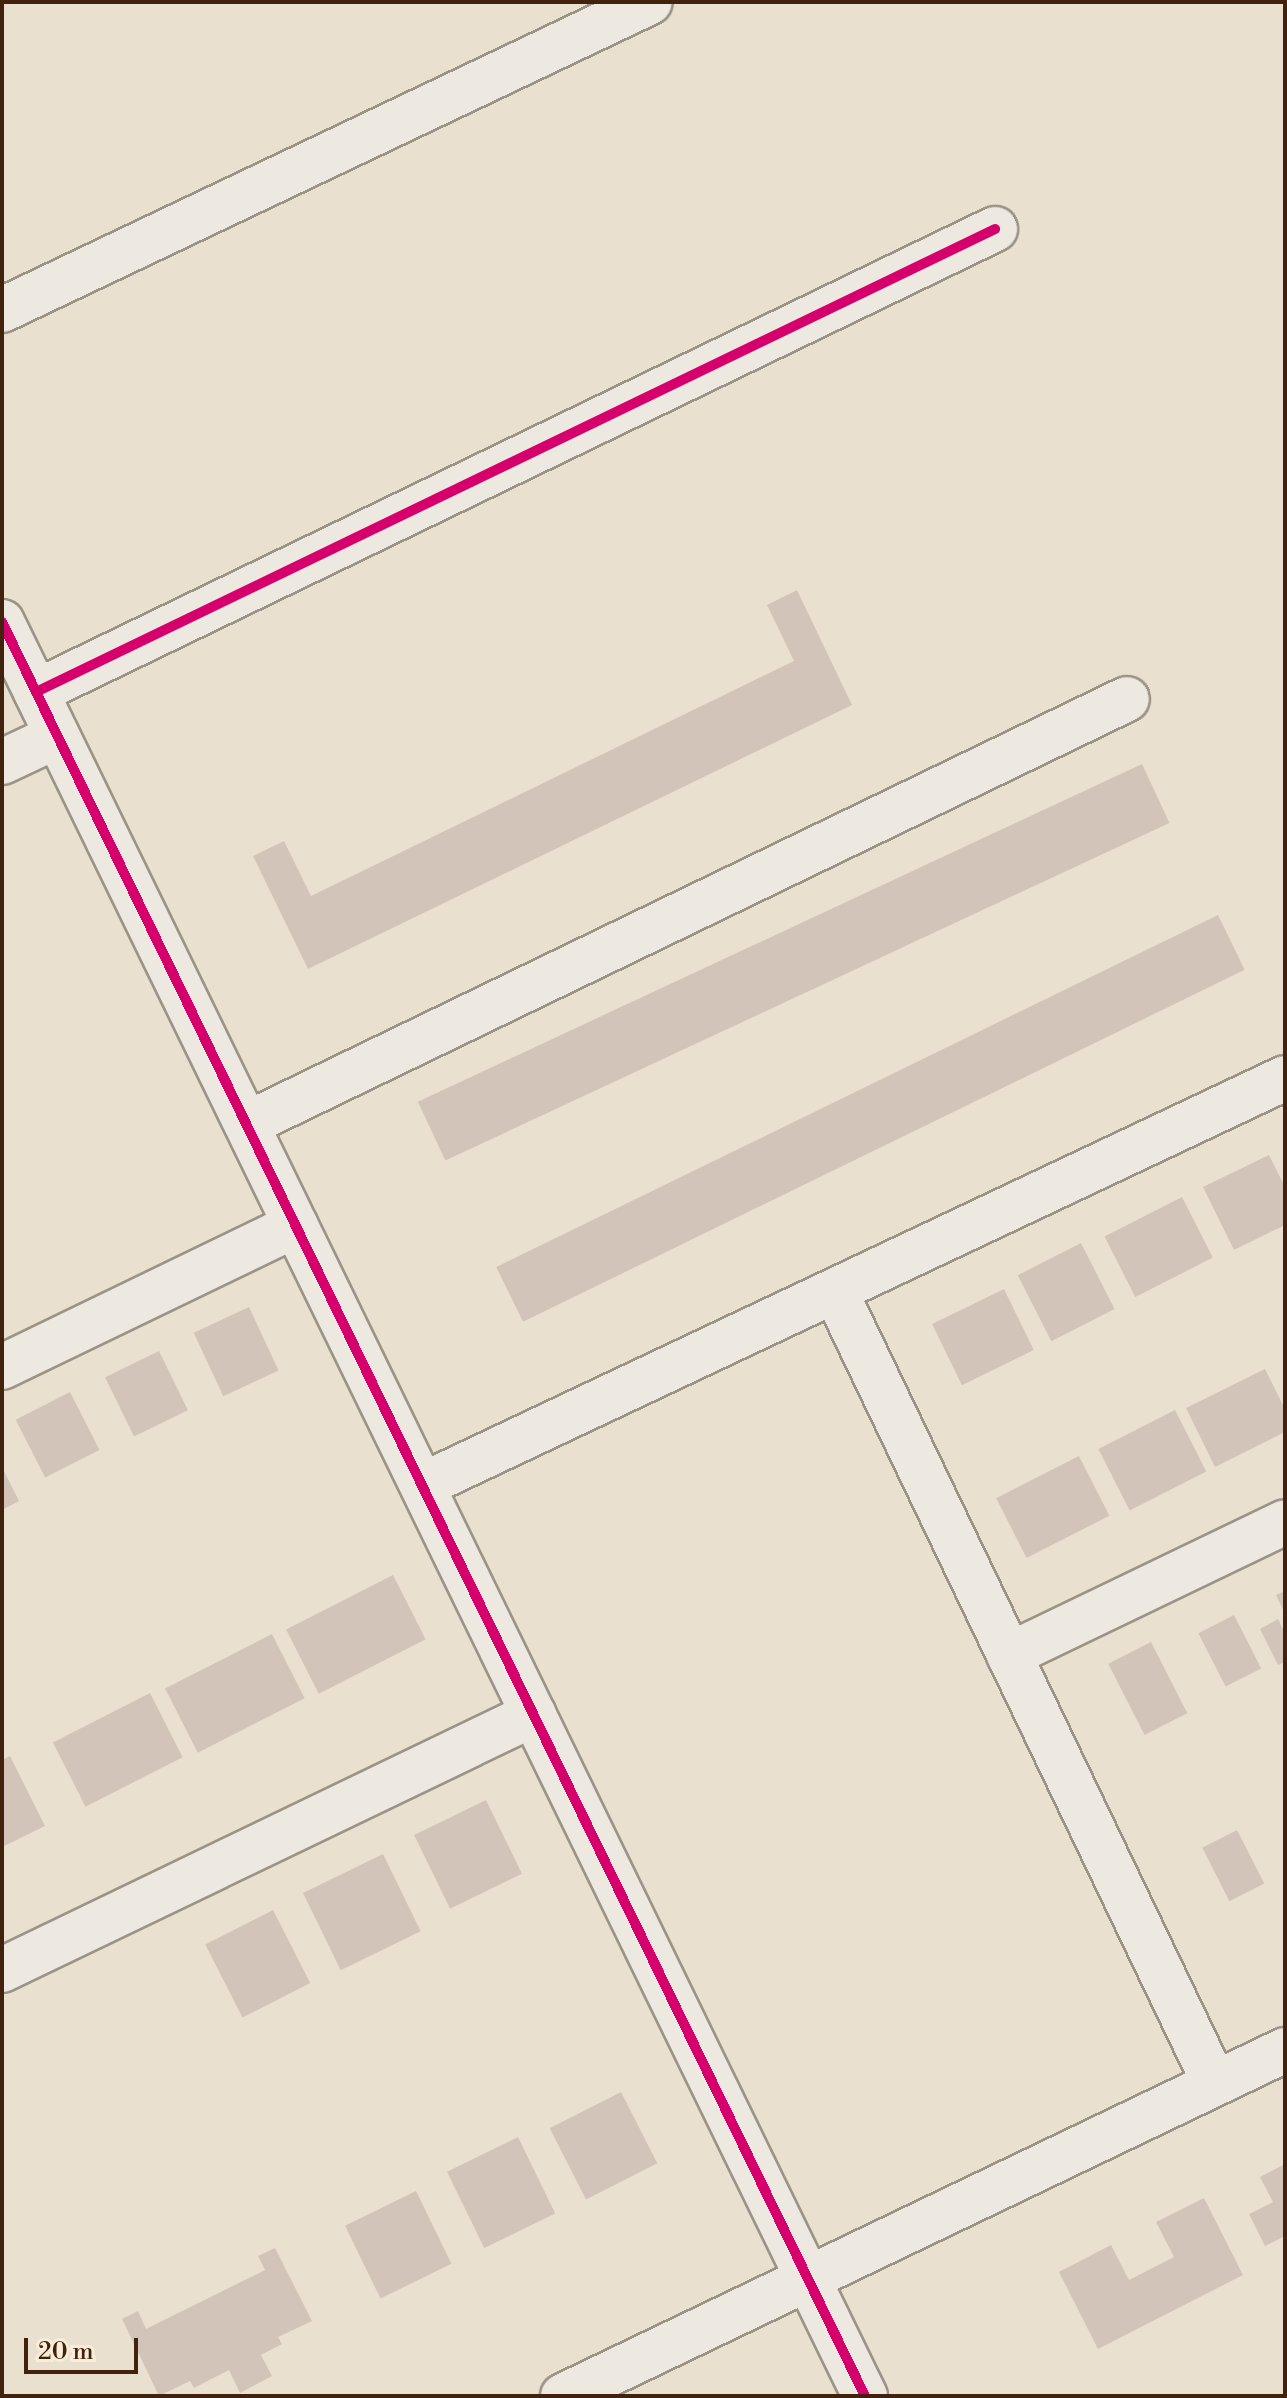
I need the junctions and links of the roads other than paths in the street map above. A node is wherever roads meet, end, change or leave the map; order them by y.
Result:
1 (650, 2) edge
2 (995, 229) dead end
3 (2, 310) edge
4 (2, 622) edge
5 (36, 692) junction
6 (1127, 699) dead end
7 (57, 736) junction
8 (2, 762) edge
9 (1285, 1078) edge
10 (247, 1124) junction
11 (296, 1225) junction
12 (835, 1291) junction
13 (2, 1367) edge
14 (423, 1485) junction
15 (1285, 1522) edge
16 (1009, 1655) junction
17 (534, 1714) junction
18 (2, 1970) edge
19 (1285, 2050) edge
20 (1214, 2082) junction
21 (809, 2277) junction
22 (563, 2396) edge
23 (865, 2396) edge

1 - 3 street
2 - 5 street
4 - 5 street
5 - 7 street
6 - 10 street
7 - 8 street
7 - 10 street
9 - 12 street
10 - 11 street
11 - 13 street
11 - 14 street
12 - 14 street
12 - 16 street
14 - 17 street
15 - 16 street
16 - 20 street
17 - 18 street
17 - 21 street
19 - 20 street
20 - 21 street
21 - 22 street
21 - 23 street

